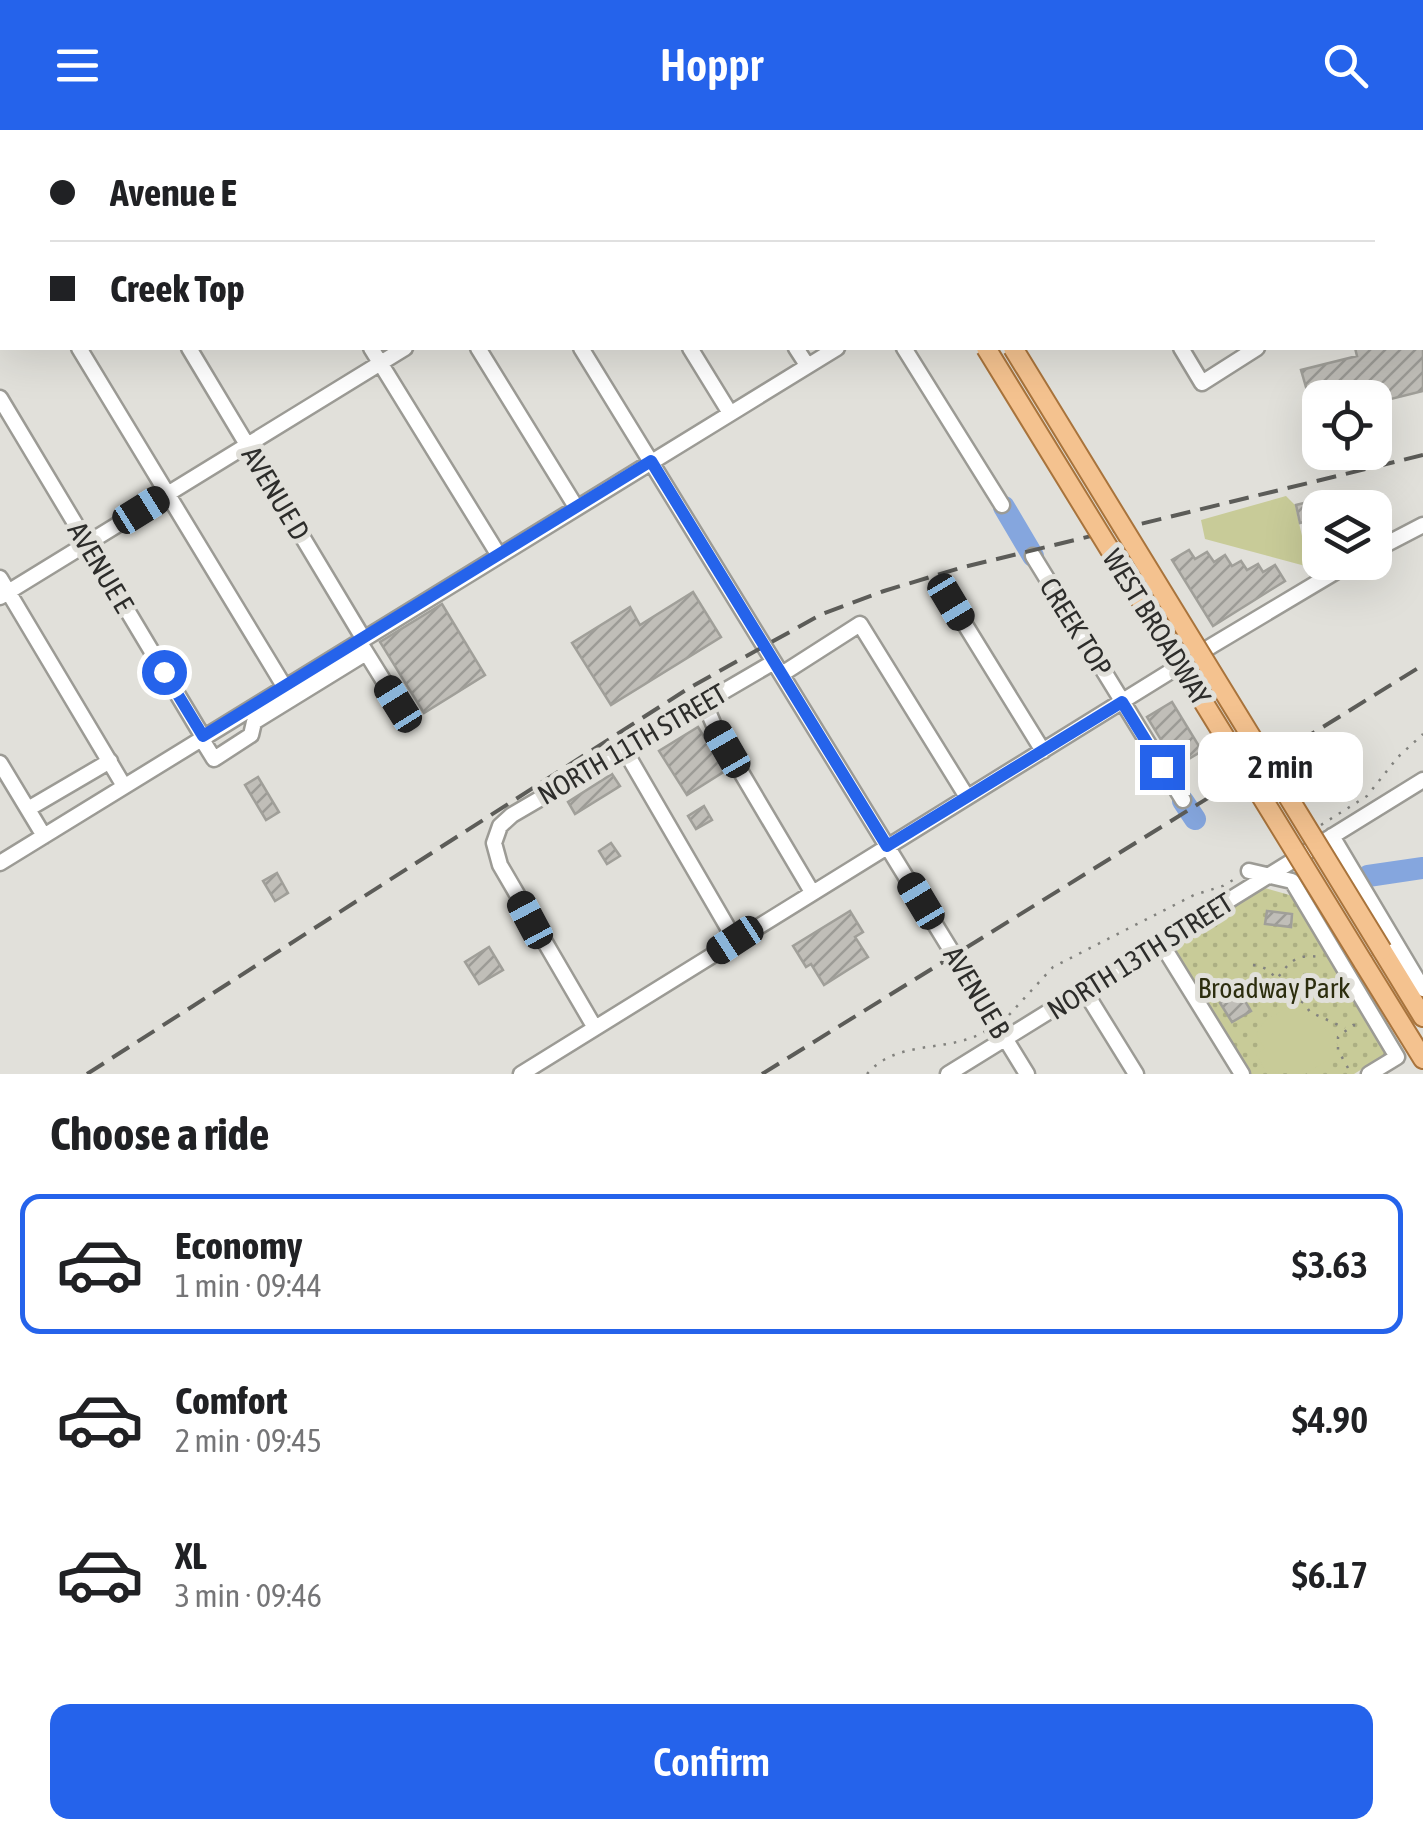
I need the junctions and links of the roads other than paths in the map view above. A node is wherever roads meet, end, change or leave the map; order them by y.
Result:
1 (79, 350) edge
2 (190, 350) edge
3 (372, 350) edge
4 (402, 350) edge
5 (479, 350) edge
6 (582, 350) edge
7 (691, 350) edge
8 (797, 350) edge
9 (834, 350) edge
10 (905, 350) edge
11 (987, 350) edge
12 (1014, 350) edge
13 (1181, 350) edge
14 (1254, 350) edge
15 (380, 363) junction
16 (808, 366) junction
17 (0, 398) edge
18 (730, 413) junction
19 (247, 444) junction
20 (651, 461) junction
21 (167, 494) junction
22 (1002, 505) dead end
23 (576, 507) junction
24 (1423, 525) edge
25 (1392, 541) edge
26 (87, 543) junction
27 (498, 554) junction
28 (1033, 556) dead end
29 (0, 578) edge
30 (1322, 580) edge
31 (940, 584) dead end
32 (4, 595) edge
33 (362, 644) junction
34 (778, 668) junction
35 (284, 686) junction
36 (704, 702) junction
37 (1122, 702) junction
38 (398, 704) dead end
39 (202, 737) junction
40 (624, 749) junction
41 (1042, 751) junction
42 (110, 761) junction
43 (0, 763) edge
44 (1423, 780) edge
45 (124, 786) junction
46 (967, 797) junction
47 (1183, 800) dead end
48 (28, 809) junction
49 (44, 836) junction
50 (1332, 836) junction
51 (887, 846) junction
52 (0, 863) edge
53 (1249, 871) road end
54 (1268, 876) junction
55 (812, 892) junction
56 (735, 940) junction
57 (1161, 943) junction
58 (1084, 990) junction
59 (1423, 990) edge
60 (1423, 1017) edge
61 (595, 1028) junction
62 (1005, 1038) junction
63 (1423, 1059) edge
64 (520, 1074) edge
65 (948, 1074) edge
66 (1027, 1074) edge
67 (1136, 1074) edge
68 (1242, 1074) edge
69 (1369, 1074) edge

1 - 21 street
2 - 19 street, AVENUE D
3 - 15 street
4 - 15 street
5 - 23 street
6 - 20 street, AVENUE B
7 - 18 street
8 - 16 street
9 - 16 street
10 - 22 street
11 - 63 main road, WEST BROADWAY, bridge
12 - 60 main road, WEST BROADWAY, bridge
13 - 14 street
15 - 19 street
15 - 27 street
16 - 18 street
17 - 26 street, AVENUE E
18 - 20 street
19 - 21 street
19 - 33 street, AVENUE D
20 - 23 street
20 - 34 street, AVENUE B
21 - 26 street
21 - 35 street
23 - 27 street
24 - 25 street
26 - 32 street
26 - 39 street, AVENUE E
27 - 33 street
28 - 37 street, CREEK TOP
29 - 32 street
30 - 37 street
31 - 41 street
32 - 42 street
33 - 35 street
33 - 38 street, AVENUE D
33 - 39 street
34 - 36 street, NORTH 11TH STREET
34 - 46 street, NORTH 11TH STREET
34 - 51 street, AVENUE B
35 - 39 street
36 - 40 street, NORTH 11TH STREET
36 - 55 street
37 - 41 street
37 - 47 street, CREEK TOP
39 - 45 street
40 - 56 street
40 - 61 street, NORTH 11TH STREET
41 - 46 street
42 - 45 street
42 - 48 street
43 - 48 street
44 - 50 street, NORTH 13TH STREET
45 - 49 street
46 - 51 street
48 - 49 street
49 - 52 street
50 - 54 street, NORTH 13TH STREET
50 - 59 street
51 - 55 street
51 - 62 street, AVENUE B
53 - 54 street
54 - 57 street, NORTH 13TH STREET
54 - 69 street
55 - 56 street
56 - 61 street
57 - 58 street, NORTH 13TH STREET
57 - 68 street
58 - 62 street, NORTH 13TH STREET
58 - 67 street
61 - 64 street
62 - 65 street, NORTH 13TH STREET
62 - 66 street, AVENUE B

